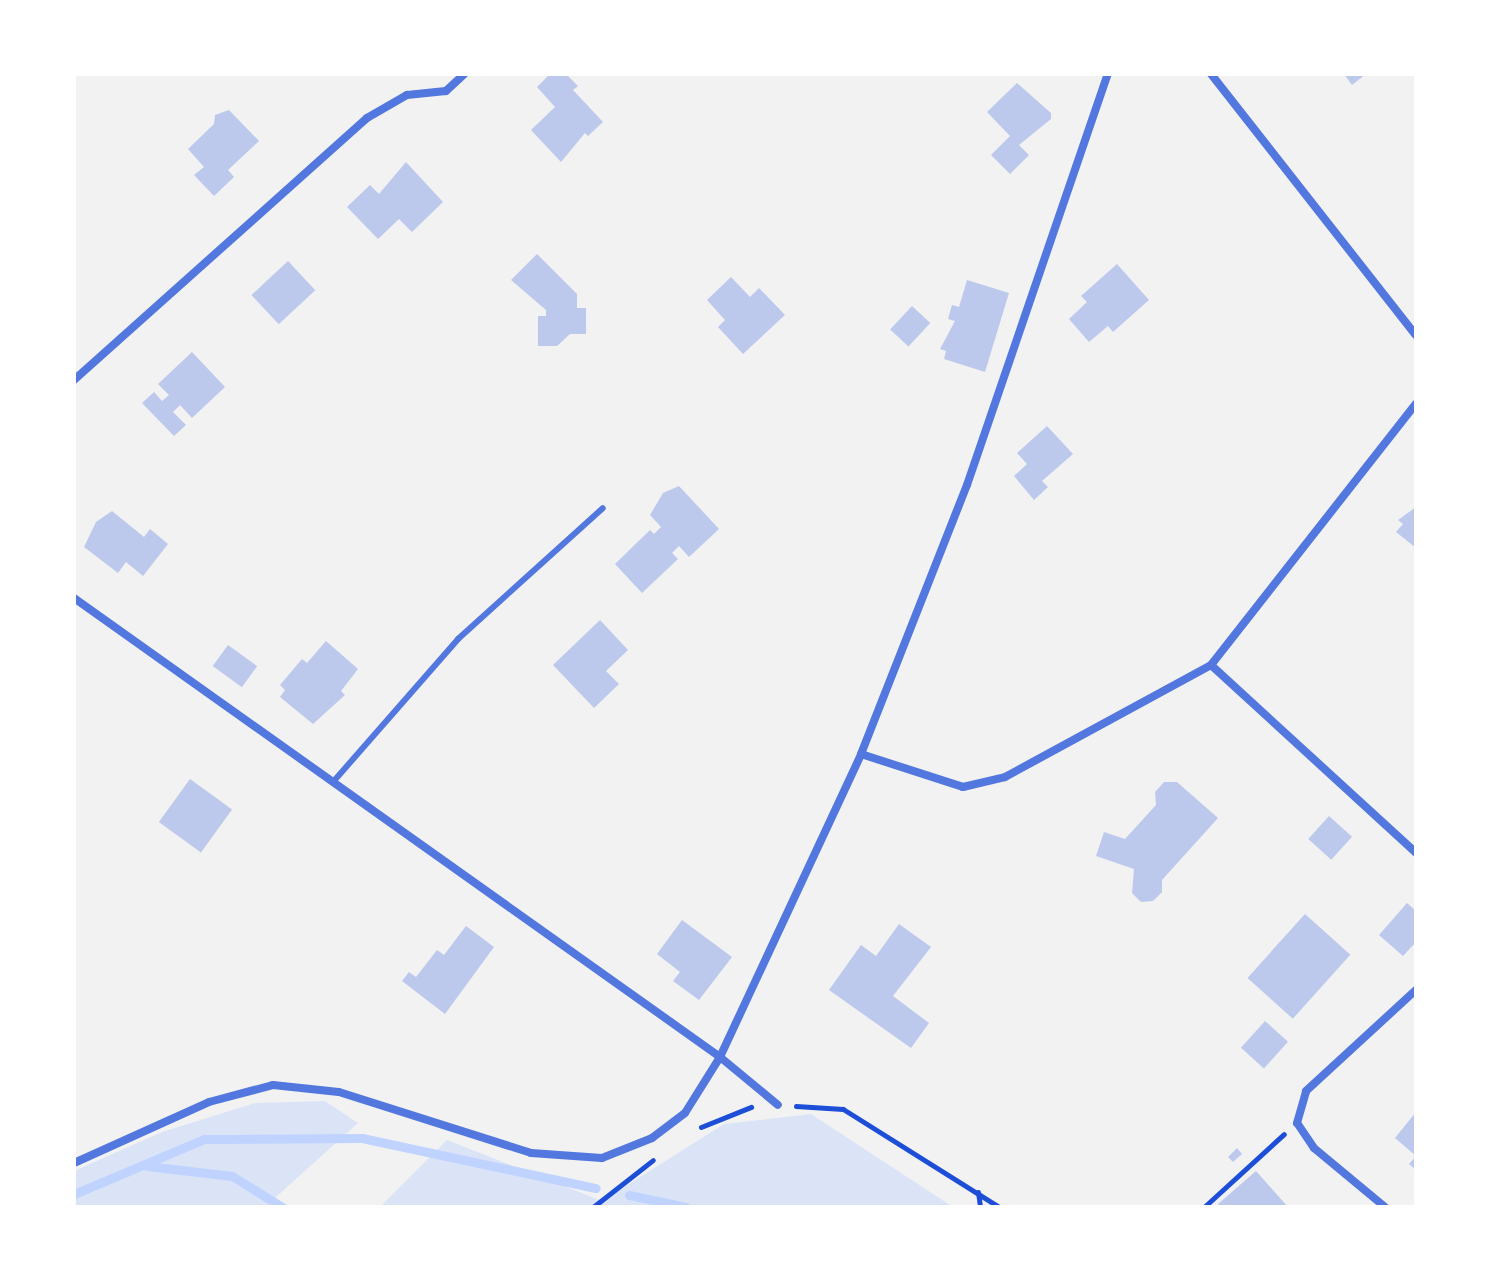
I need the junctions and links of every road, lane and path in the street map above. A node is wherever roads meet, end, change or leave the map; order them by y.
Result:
1 (464, 74) edge
2 (1108, 74) edge
3 (1211, 74) edge
4 (1416, 335) edge
5 (74, 380) edge
6 (1416, 404) edge
7 (603, 508) dead end
8 (74, 598) edge
9 (1211, 665) junction
10 (861, 754) junction
11 (333, 782) junction
12 (1416, 853) edge
13 (1416, 990) edge
14 (720, 1057) junction
15 (778, 1105) junction
16 (1297, 1123) junction
17 (690, 1132) dead end
18 (666, 1151) dead end
19 (74, 1163) edge
20 (978, 1192) junction
21 (593, 1207) edge
22 (980, 1207) edge
23 (999, 1207) edge
24 (1204, 1207) edge
25 (1385, 1207) edge

1 - 5 street
2 - 10 street
3 - 4 street
6 - 9 street
7 - 11 lane
8 - 11 street
9 - 10 street
9 - 12 street
10 - 14 street
11 - 14 street
13 - 16 street
14 - 15 street
14 - 19 street
15 - 17 path
15 - 20 path
16 - 24 path
16 - 25 street
18 - 21 path
20 - 22 path
20 - 23 path

